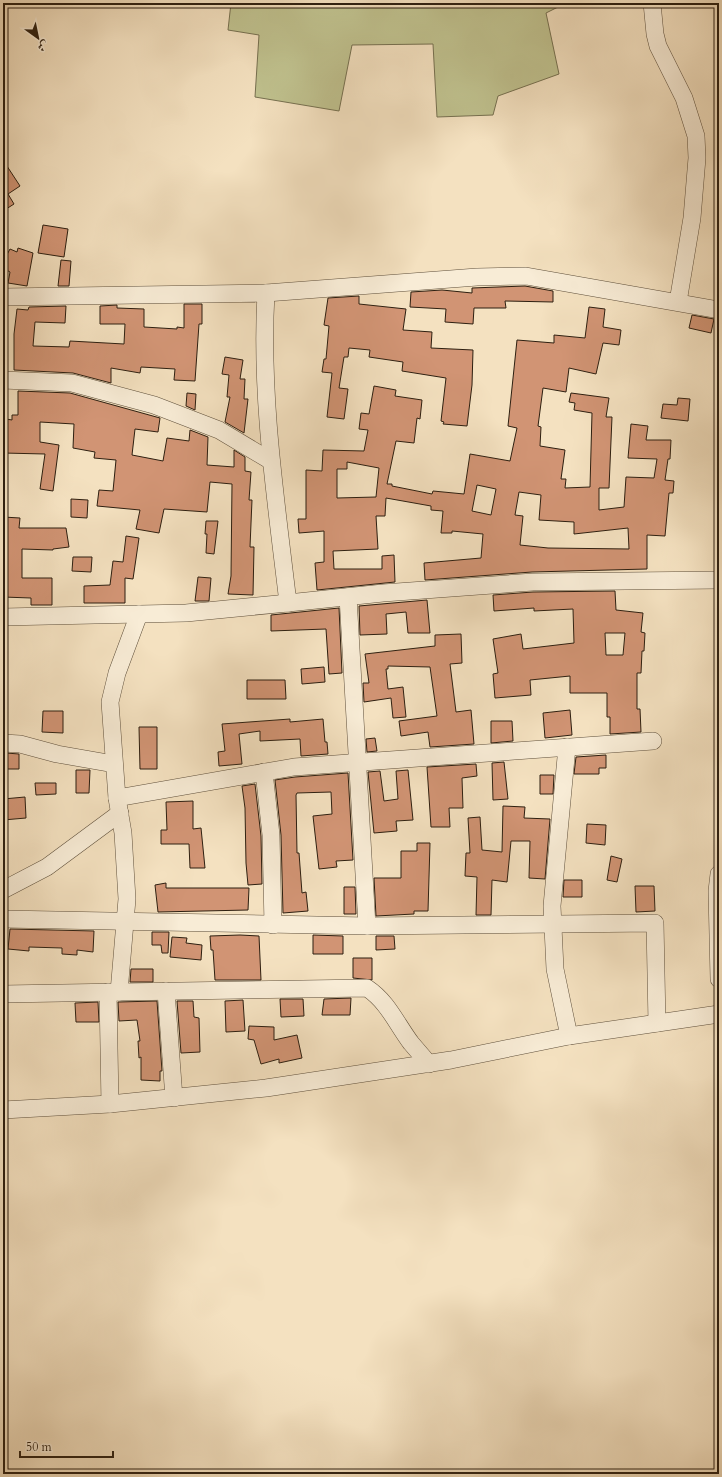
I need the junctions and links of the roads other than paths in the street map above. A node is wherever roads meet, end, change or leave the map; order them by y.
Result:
1 (652, 3) edge
2 (266, 293) junction
3 (3, 297) edge
4 (678, 302) junction
5 (719, 310) edge
6 (3, 380) edge
7 (271, 462) junction
8 (719, 580) edge
9 (348, 597) junction
10 (288, 603) junction
11 (139, 614) junction
12 (3, 617) edge
13 (653, 741) dead end
14 (3, 743) edge
15 (567, 747) junction
16 (358, 762) junction
17 (114, 764) junction
18 (264, 772) junction
19 (118, 805) junction
20 (719, 874) edge
21 (3, 890) edge
22 (3, 919) edge
23 (126, 920) junction
24 (553, 924) junction
25 (273, 925) junction
26 (368, 926) junction
27 (719, 979) edge
28 (166, 991) junction
29 (114, 992) junction
30 (3, 994) edge
31 (719, 1014) edge
32 (657, 1023) junction
33 (569, 1036) junction
34 (429, 1064) junction
35 (174, 1098) junction
36 (110, 1104) junction
37 (3, 1110) edge

1 - 4 street
2 - 3 street
2 - 4 street
2 - 7 street
4 - 5 street
6 - 7 street
7 - 10 street
8 - 9 street
9 - 10 street
9 - 16 street
10 - 11 street
11 - 12 street
11 - 17 street
13 - 15 street
14 - 17 street
15 - 16 street
15 - 24 street
16 - 18 street
16 - 26 street
17 - 19 street
18 - 19 street
18 - 25 street
19 - 21 street
19 - 23 street
20 - 27 street
22 - 23 street
23 - 25 street
23 - 29 street
24 - 26 street
24 - 32 street
24 - 33 street
25 - 26 street
28 - 29 street
28 - 34 street
28 - 35 street
29 - 30 street
29 - 36 street
31 - 32 street
32 - 33 street
33 - 34 street
34 - 35 street
35 - 36 street
36 - 37 street

